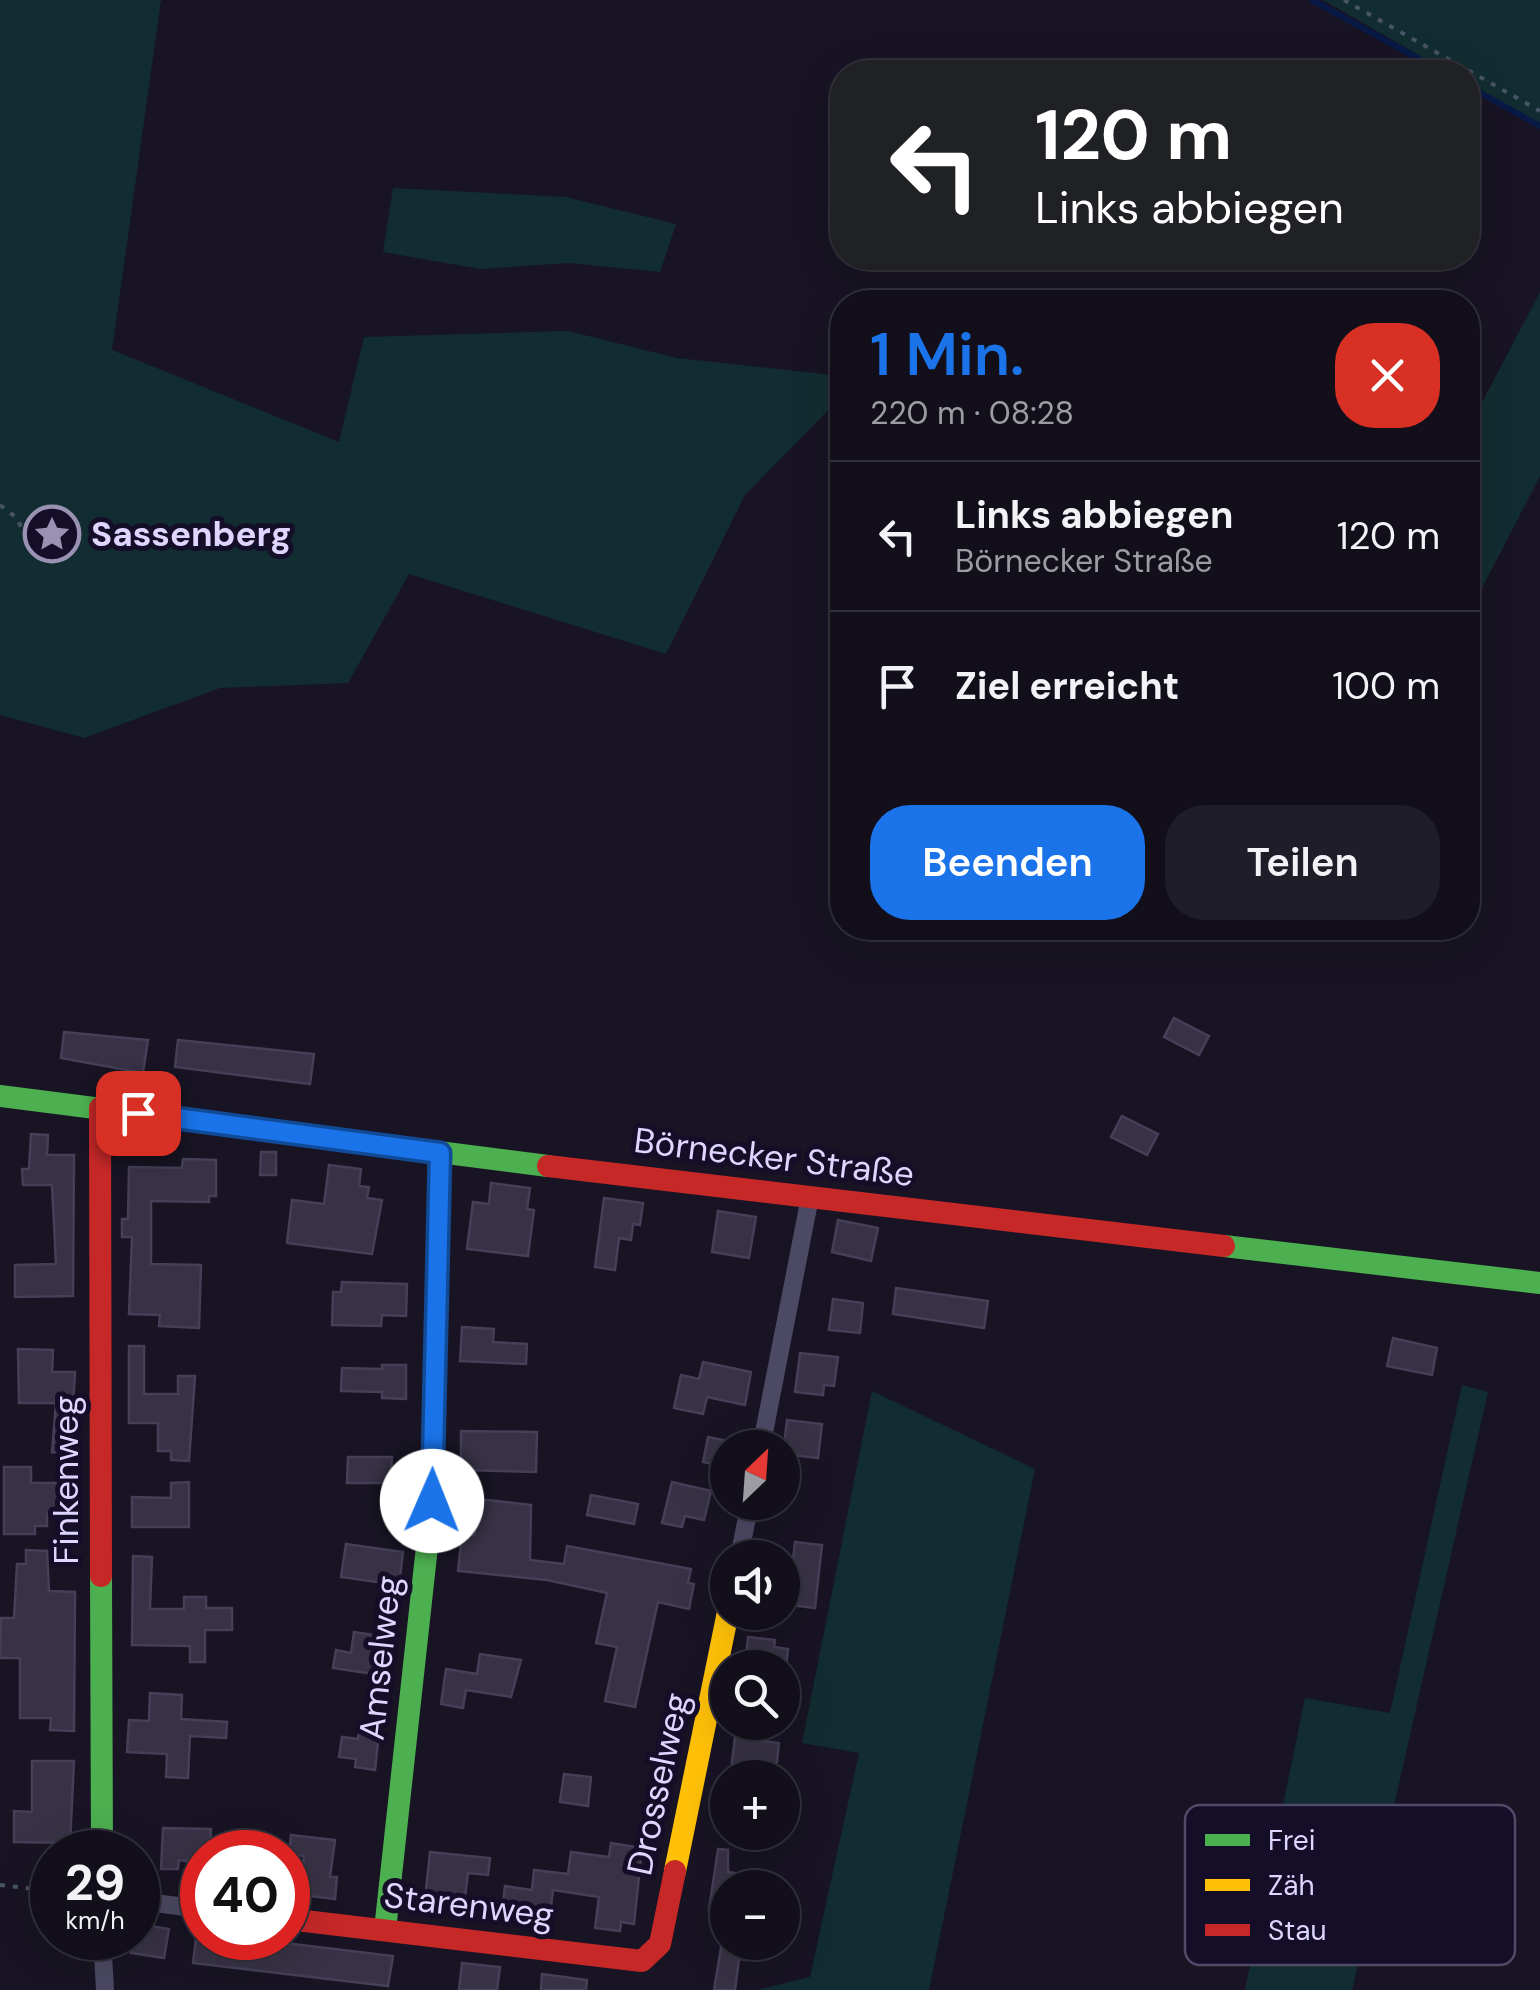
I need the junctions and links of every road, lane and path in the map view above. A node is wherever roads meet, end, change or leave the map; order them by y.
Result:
1 (1344, 0) edge
2 (1450, 60) edge
3 (1480, 77) edge
4 (1540, 111) edge
5 (0, 505) edge
6 (23, 532) dead end
7 (0, 1096) edge
8 (100, 1108) junction
9 (440, 1153) junction
10 (810, 1196) junction
11 (1540, 1283) edge
12 (764, 1430) edge
13 (724, 1630) edge
14 (102, 1830) edge
15 (0, 1885) edge
16 (30, 1888) edge
17 (310, 1921) edge
18 (385, 1930) junction
19 (103, 1960) edge
20 (642, 1961) joint
21 (105, 1990) edge

1 - 2 path
3 - 4 path
5 - 6 path
7 - 8 street, Börnecker Straße
8 - 9 street, Börnecker Straße
8 - 14 street, Finkenweg
9 - 10 street, Börnecker Straße
9 - 18 street, Amselweg
10 - 11 street, Börnecker Straße
10 - 12 street
13 - 20 street, Drosselweg
15 - 16 path
17 - 18 street, Starenweg
18 - 20 street, Starenweg
19 - 21 street

